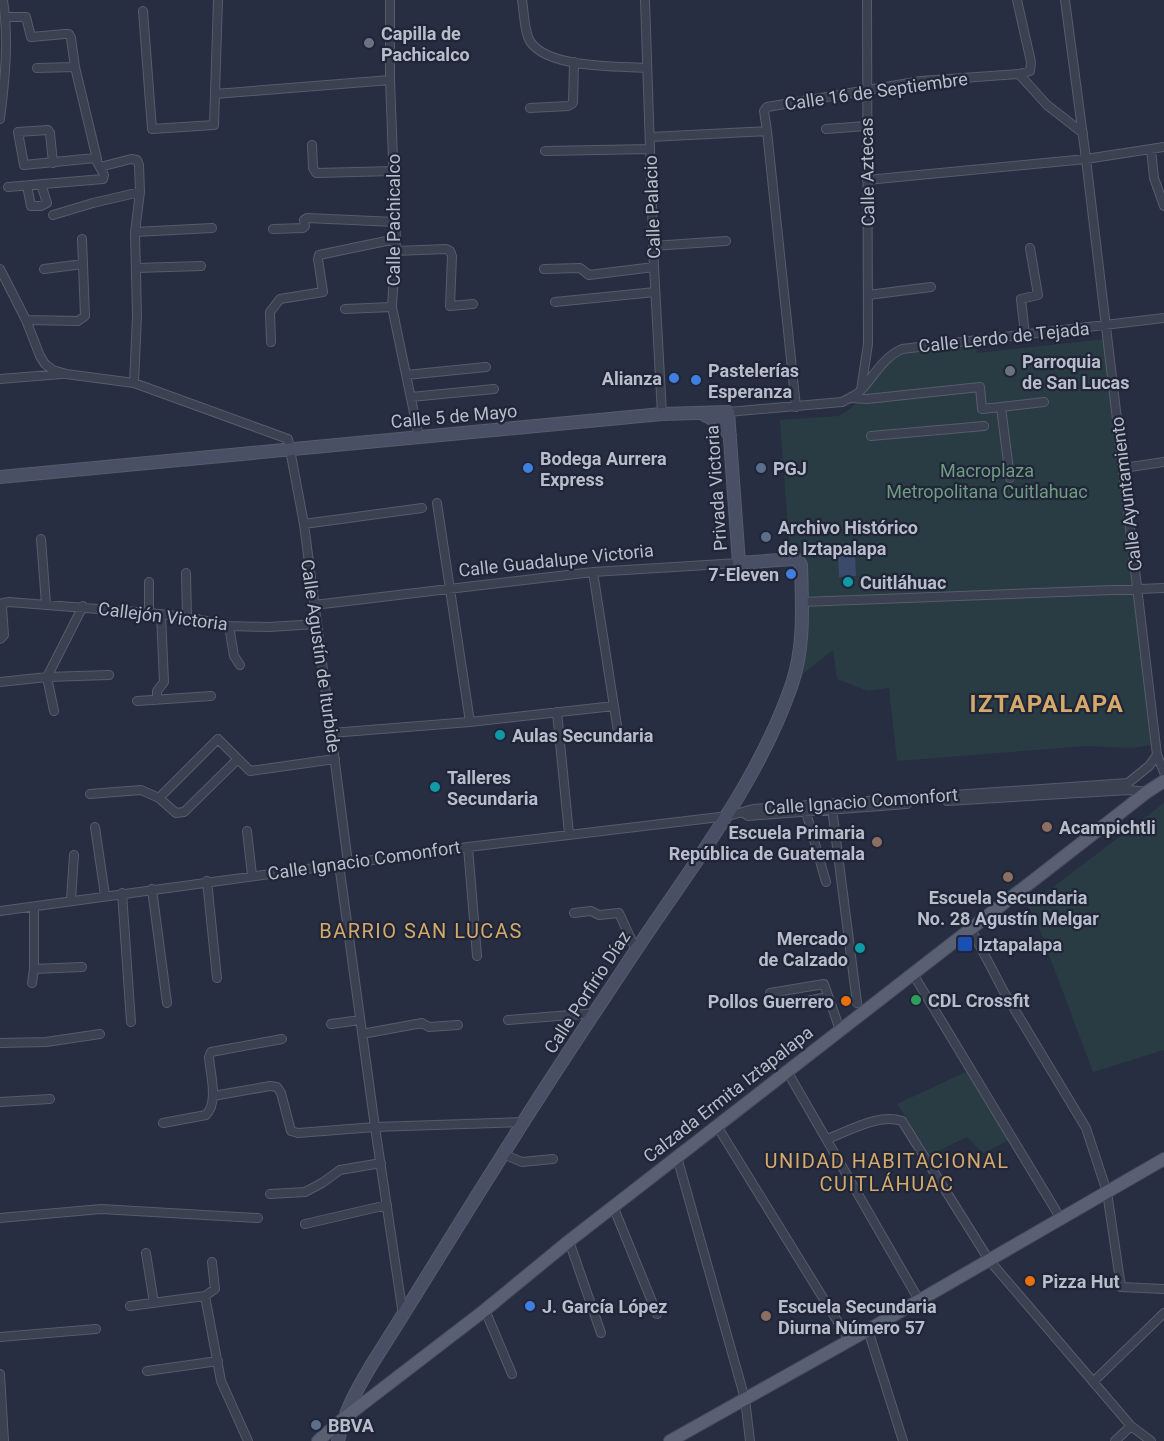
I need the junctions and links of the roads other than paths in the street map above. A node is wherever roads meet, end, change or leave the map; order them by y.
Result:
1 (3, 0) edge
2 (218, 0) edge
3 (390, 0) edge
4 (522, 0) edge
5 (645, 0) edge
6 (867, 0) edge
7 (1017, 0) edge
8 (1065, 0) edge
9 (143, 11) dead end
10 (6, 17) junction
11 (3, 48) edge
12 (574, 62) junction
13 (75, 67) junction
14 (37, 68) dead end
15 (647, 68) junction
16 (1019, 74) junction
17 (390, 80) junction
18 (866, 91) junction
19 (215, 94) junction
20 (530, 108) dead end
21 (0, 119) edge
22 (866, 126) junction
23 (826, 129) dead end
24 (767, 131) junction
25 (1083, 134) junction
26 (650, 137) junction
27 (312, 145) dead end
28 (1164, 147) edge
29 (1151, 148) junction
30 (650, 149) junction
31 (545, 151) dead end
32 (1086, 159) junction
33 (53, 163) junction
34 (98, 163) junction
35 (394, 171) junction
36 (1159, 178) edge
37 (867, 180) junction
38 (41, 184) junction
39 (27, 186) junction
40 (8, 187) dead end
41 (140, 192) junction
42 (1164, 206) edge
43 (53, 216) dead end
44 (395, 222) junction
45 (212, 228) dead end
46 (273, 230) dead end
47 (135, 232) junction
48 (82, 239) dead end
49 (396, 239) junction
50 (726, 241) dead end
51 (653, 246) junction
52 (1030, 248) dead end
53 (396, 251) junction
54 (83, 264) junction
55 (201, 266) dead end
56 (654, 267) junction
57 (136, 268) junction
58 (0, 269) edge
59 (44, 269) dead end
60 (544, 269) dead end
61 (931, 287) dead end
62 (655, 292) junction
63 (868, 295) junction
64 (555, 302) dead end
65 (473, 304) dead end
66 (392, 307) junction
67 (345, 309) dead end
68 (1164, 318) edge
69 (26, 320) junction
70 (1107, 326) junction
71 (1025, 335) junction
72 (271, 342) dead end
73 (486, 367) dead end
74 (66, 374) junction
75 (406, 375) junction
76 (0, 379) edge
77 (135, 383) junction
78 (494, 389) dead end
79 (861, 390) junction
80 (411, 397) junction
81 (851, 398) junction
82 (1044, 402) dead end
83 (796, 407) junction
84 (1001, 407) junction
85 (982, 409) junction
86 (728, 412) junction
87 (700, 413) junction
88 (662, 414) junction
89 (730, 435) junction
90 (871, 436) dead end
91 (419, 437) junction
92 (290, 450) junction
93 (1164, 462) edge
94 (1123, 468) junction
95 (0, 477) edge
96 (1010, 478) dead end
97 (437, 503) dead end
98 (422, 508) dead end
99 (304, 524) junction
100 (40, 539) dead end
101 (739, 563) junction
102 (801, 565) joint
103 (593, 572) junction
104 (186, 573) dead end
105 (149, 582) dead end
106 (1164, 588) edge
107 (451, 590) junction
108 (1138, 590) junction
109 (802, 602) junction
110 (46, 604) junction
111 (314, 605) junction
112 (83, 606) junction
113 (149, 613) junction
114 (161, 614) junction
115 (187, 617) junction
116 (317, 624) junction
117 (229, 626) junction
118 (0, 639) edge
119 (240, 665) dead end
120 (109, 675) dead end
121 (47, 677) junction
122 (0, 682) edge
123 (212, 696) dead end
124 (157, 700) junction
125 (137, 701) dead end
126 (614, 706) junction
127 (54, 711) dead end
128 (557, 712) junction
129 (470, 722) junction
130 (618, 732) dead end
131 (331, 733) junction
132 (1157, 755) junction
133 (238, 759) junction
134 (335, 759) junction
135 (1164, 771) edge
136 (1164, 781) edge
137 (1147, 792) junction
138 (90, 794) dead end
139 (159, 798) junction
140 (832, 808) junction
141 (743, 812) junction
142 (806, 812) junction
143 (728, 816) junction
144 (95, 827) dead end
145 (247, 831) dead end
146 (569, 834) junction
147 (468, 847) junction
148 (74, 855) dead end
149 (344, 863) junction
150 (252, 875) junction
151 (207, 881) junction
152 (826, 882) dead end
153 (152, 889) junction
154 (122, 893) junction
155 (105, 895) junction
156 (71, 900) junction
157 (34, 906) junction
158 (0, 911) edge
159 (574, 913) dead end
160 (971, 929) junction
161 (636, 950) junction
162 (477, 956) dead end
163 (82, 967) dead end
164 (34, 969) junction
165 (913, 974) junction
166 (217, 978) dead end
167 (32, 983) dead end
168 (770, 993) dead end
169 (828, 997) junction
170 (806, 1001) dead end
171 (857, 1003) dead end
172 (167, 1004) dead end
173 (596, 1013) junction
174 (360, 1020) junction
175 (508, 1020) dead end
176 (131, 1022) dead end
177 (331, 1024) dead end
178 (458, 1025) dead end
179 (840, 1030) junction
180 (100, 1034) dead end
181 (362, 1034) junction
182 (282, 1039) dead end
183 (0, 1042) edge
184 (787, 1071) junction
185 (213, 1096) junction
186 (50, 1099) dead end
187 (0, 1102) edge
188 (523, 1122) junction
189 (164, 1123) dead end
190 (717, 1126) junction
191 (375, 1127) junction
192 (827, 1139) junction
193 (502, 1154) junction
194 (677, 1157) junction
195 (553, 1159) dead end
196 (1164, 1160) edge
197 (381, 1163) junction
198 (1107, 1192) junction
199 (270, 1194) dead end
200 (387, 1205) junction
201 (613, 1206) junction
202 (0, 1218) edge
203 (258, 1218) dead end
204 (1060, 1219) junction
205 (305, 1224) dead end
206 (569, 1241) junction
207 (146, 1253) dead end
208 (989, 1260) junction
209 (212, 1262) dead end
210 (1164, 1289) edge
211 (205, 1296) junction
212 (919, 1300) junction
213 (154, 1303) junction
214 (130, 1306) dead end
215 (485, 1310) junction
216 (1164, 1313) edge
217 (657, 1314) dead end
218 (403, 1316) junction
219 (96, 1329) dead end
220 (868, 1330) junction
221 (601, 1333) dead end
222 (0, 1337) edge
223 (849, 1340) junction
224 (218, 1361) junction
225 (147, 1371) dead end
226 (0, 1374) edge
227 (512, 1374) dead end
228 (1093, 1382) junction
229 (745, 1399) junction
230 (343, 1419) junction
231 (1131, 1426) junction
232 (4, 1441) edge
233 (248, 1441) edge
234 (318, 1441) edge
235 (338, 1441) edge
236 (670, 1441) edge
237 (750, 1441) edge
238 (903, 1441) edge
239 (1115, 1441) edge
240 (1151, 1441) edge

1 - 10 street
2 - 19 street
3 - 17 street, Calle Pachicalco
4 - 12 street
5 - 15 street, Calle Palacio
6 - 18 street, Calle Aztecas
7 - 16 street
8 - 25 street, Calle Ayuntamiento
9 - 19 street
10 - 11 street
10 - 13 street
11 - 21 street
12 - 15 street
12 - 20 street
13 - 14 street
13 - 34 street
15 - 26 street, Calle Palacio
16 - 18 street, Calle 16 de Septiembre
16 - 25 street
17 - 19 street
17 - 35 street, Calle Pachicalco
18 - 22 street, Calle Aztecas
18 - 24 street, Calle 16 de Septiembre
22 - 23 street
22 - 37 street, Calle Aztecas
24 - 26 street, Calle 16 de Septiembre
24 - 83 street
25 - 32 street, Calle Ayuntamiento
26 - 30 street, Calle Palacio
27 - 35 street
28 - 29 street
29 - 32 street
29 - 36 street
30 - 31 street
30 - 51 street, Calle Palacio
32 - 37 street
32 - 70 street, Calle Ayuntamiento
33 - 33 street
33 - 34 street
34 - 38 street
34 - 41 street
35 - 44 street, Calle Pachicalco
36 - 42 street
37 - 63 street, Calle Aztecas
38 - 39 street
38 - 39 street
39 - 40 street
41 - 43 street
41 - 47 street
44 - 46 street
44 - 49 street, Calle Pachicalco
45 - 47 street
47 - 57 street
48 - 54 street
49 - 53 street, Calle Pachicalco
49 - 72 street
50 - 51 street
51 - 56 street, Calle Palacio
52 - 71 street
53 - 65 street
53 - 66 street, Calle Pachicalco
54 - 59 street
54 - 69 street
55 - 57 street
56 - 60 street
56 - 62 street, Calle Palacio
57 - 77 street
58 - 69 street
61 - 63 street
62 - 64 street
62 - 88 street, Calle Palacio
63 - 79 street, Calle Aztecas
66 - 67 street
66 - 75 street, Calle Pachicalco
68 - 70 street, Calle Lerdo de Tejada
69 - 74 street
70 - 71 street, Calle Lerdo de Tejada
70 - 94 street, Calle Ayuntamiento
71 - 79 street, Calle Lerdo de Tejada
73 - 75 street
74 - 76 street
74 - 77 street
75 - 80 street, Calle Pachicalco
77 - 92 street
78 - 80 street
79 - 81 street, Calle 5 de Mayo
80 - 91 street, Calle Pachicalco
81 - 83 street, Calle 5 de Mayo
81 - 85 street
82 - 84 street
83 - 86 street, Calle 5 de Mayo
84 - 85 street
84 - 96 street
85 - 90 street
86 - 87 street, Calle 5 de Mayo
86 - 89 street, Privada Victoria
87 - 88 street, Calle 5 de Mayo
87 - 89 street
88 - 91 street, Calle 5 de Mayo
89 - 101 street, Privada Victoria
91 - 92 street, Calle 5 de Mayo
92 - 95 street, Calle 5 de Mayo
92 - 99 street, Calle Agustín de Iturbide
93 - 94 street
94 - 108 street, Calle Ayuntamiento
97 - 107 street
98 - 99 street
99 - 111 street, Calle Agustín de Iturbide
100 - 110 street
101 - 102 street, Calle Guadalupe Victoria
101 - 103 street, Calle Guadalupe Victoria
102 - 109 street, Calle Porfirio Díaz
103 - 107 street, Calle Guadalupe Victoria
103 - 126 street
104 - 115 street
105 - 113 street
106 - 108 street
107 - 111 street, Calle Guadalupe Victoria
107 - 129 street
108 - 109 street
108 - 132 street, Calle Ayuntamiento
109 - 143 street, Calle Porfirio Díaz
110 - 112 street, Callejón Victoria
110 - 118 street, Callejón Victoria
111 - 116 street, Calle Agustín de Iturbide
112 - 113 street, Callejón Victoria
112 - 121 street
113 - 114 street, Callejón Victoria
114 - 115 street, Callejón Victoria
114 - 124 street
115 - 117 street, Callejón Victoria
116 - 117 street, Callejón Victoria
116 - 131 street, Calle Agustín de Iturbide
117 - 119 street
120 - 121 street
121 - 122 street
121 - 127 street
123 - 124 street
124 - 125 street
126 - 128 street
126 - 130 street
128 - 129 street
128 - 146 street
129 - 131 street
131 - 134 street, Calle Agustín de Iturbide
132 - 135 street, Calle Ayuntamiento
132 - 140 street, Calle Ignacio Comonfort
133 - 134 street
133 - 139 street
133 - 139 street
134 - 149 street, Calle Agustín de Iturbide
136 - 137 main road, Calzada Ermita Iztapalapa
137 - 140 street, Calle Ignacio Comonfort
137 - 160 main road, Calzada Ermita Iztapalapa
138 - 139 street
140 - 141 street, Calle Ignacio Comonfort
140 - 142 street, Calle Ignacio Comonfort
140 - 171 street
141 - 142 street, Calle Ignacio Comonfort
141 - 143 street, Calle Ignacio Comonfort
142 - 152 street
143 - 146 street, Calle Ignacio Comonfort
143 - 161 street, Calle Porfirio Díaz
144 - 155 street
145 - 150 street
146 - 147 street, Calle Ignacio Comonfort
147 - 149 street, Calle Ignacio Comonfort
147 - 162 street
148 - 156 street
149 - 150 street, Calle Ignacio Comonfort
149 - 174 street, Calle Agustín de Iturbide
150 - 151 street, Calle Ignacio Comonfort
151 - 153 street, Calle Ignacio Comonfort
151 - 166 street
153 - 154 street, Calle Ignacio Comonfort
153 - 172 street
154 - 155 street, Calle Ignacio Comonfort
154 - 176 street
155 - 156 street, Calle Ignacio Comonfort
156 - 157 street, Calle Ignacio Comonfort
157 - 158 street, Calle Ignacio Comonfort
157 - 164 street
159 - 161 street
160 - 165 main road, Calzada Ermita Iztapalapa
160 - 198 street
161 - 173 street, Calle Porfirio Díaz
163 - 164 street
164 - 167 street
165 - 179 main road, Calzada Ermita Iztapalapa
165 - 204 street
168 - 169 street
169 - 170 street
169 - 179 street
173 - 175 street
173 - 188 street, Calle Porfirio Díaz
174 - 177 street
174 - 181 street, Calle Agustín de Iturbide
178 - 181 street
179 - 184 main road, Calzada Ermita Iztapalapa
180 - 183 street
181 - 191 street, Calle Agustín de Iturbide
182 - 185 street
184 - 190 main road, Calzada Ermita Iztapalapa
184 - 192 street
185 - 189 street
185 - 191 street
186 - 187 street
188 - 191 street
188 - 193 street, Calle Porfirio Díaz
190 - 194 main road, Calzada Ermita Iztapalapa
190 - 223 street
191 - 197 street, Calle Agustín de Iturbide
192 - 208 street
192 - 212 street
193 - 195 street
193 - 218 street, Calle Porfirio Díaz
194 - 201 main road, Calzada Ermita Iztapalapa
194 - 229 street
196 - 198 main road
197 - 199 street
197 - 200 street, Calle Agustín de Iturbide
198 - 204 main road
198 - 210 street
200 - 205 street
200 - 218 street, Calle Agustín de Iturbide
201 - 206 main road, Calzada Ermita Iztapalapa
201 - 217 street
202 - 203 street
204 - 208 main road
206 - 215 main road, Calzada Ermita Iztapalapa
206 - 221 street
207 - 213 street
208 - 212 main road
208 - 228 street
209 - 211 street
211 - 213 street
211 - 224 street
212 - 220 main road
213 - 214 street
215 - 227 street
215 - 230 main road, Calzada Ermita Iztapalapa
216 - 228 street
218 - 230 street, Calle Porfirio Díaz
219 - 222 street
220 - 223 main road
220 - 238 street
223 - 229 main road
224 - 225 street
224 - 233 street
226 - 232 street
228 - 231 street
229 - 236 main road
229 - 237 street
230 - 234 main road, Calzada Ermita Iztapalapa
230 - 235 street, Calle Porfirio Díaz
231 - 239 street
231 - 240 street

